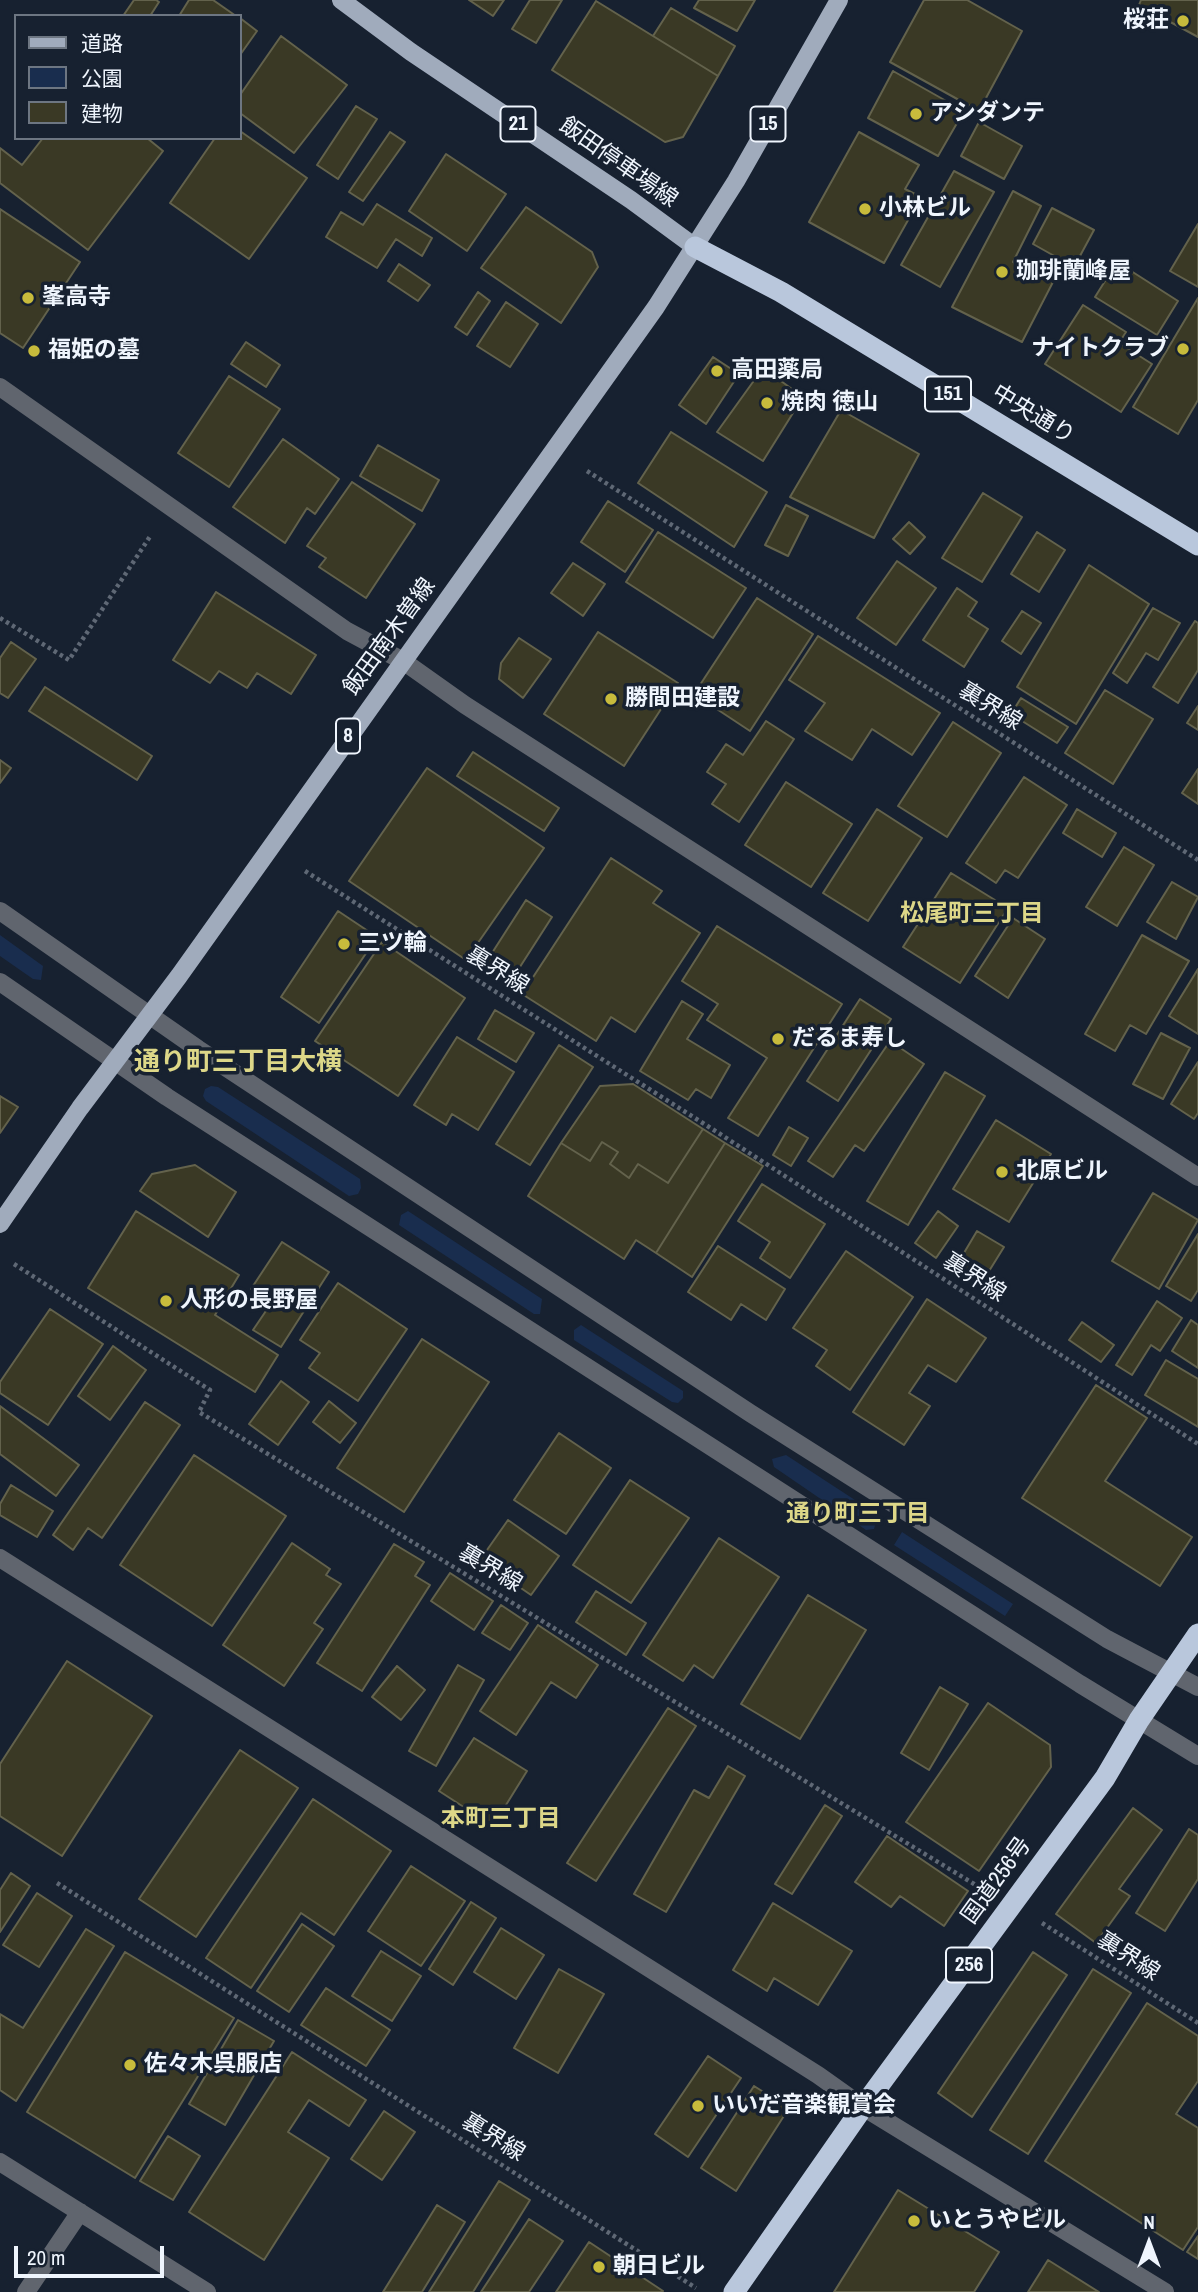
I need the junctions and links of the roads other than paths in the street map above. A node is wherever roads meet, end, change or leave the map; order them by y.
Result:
1 (341, 0) edge
2 (839, 0) edge
3 (695, 247) junction
4 (0, 387) edge
5 (1198, 545) edge
6 (403, 661) junction
7 (0, 911) edge
8 (0, 982) edge
9 (150, 1014) junction
10 (116, 1061) junction
11 (1198, 1177) edge
12 (0, 1224) edge
13 (0, 1558) edge
14 (1198, 1634) edge
15 (1171, 1672) junction
16 (1198, 1687) edge
17 (1139, 1720) junction
18 (1198, 1756) edge
19 (863, 2107) junction
20 (0, 2162) edge
21 (80, 2212) junction
22 (26, 2292) edge
23 (207, 2292) edge
24 (734, 2292) edge
25 (1165, 2292) edge

1 - 3 main road, 飯田停車場線 / 21
2 - 3 main road, 15
3 - 5 highway, 中央通り / 151
3 - 6 main road, 飯田南木曽線 / 8
4 - 6 street
6 - 9 main road, 飯田南木曽線 / 8
6 - 11 street
7 - 9 street
8 - 10 street
9 - 10 main road, 飯田南木曽線 / 8
9 - 15 street
10 - 12 main road, 飯田南木曽線 / 8
10 - 17 street
13 - 19 street
14 - 15 highway, 国道256号 / 256
15 - 16 street
15 - 17 highway, 国道256号 / 256
17 - 18 street
17 - 19 highway, 国道256号 / 256
19 - 24 highway, 国道256号 / 256
19 - 25 street
20 - 21 street
21 - 22 street
21 - 23 street

